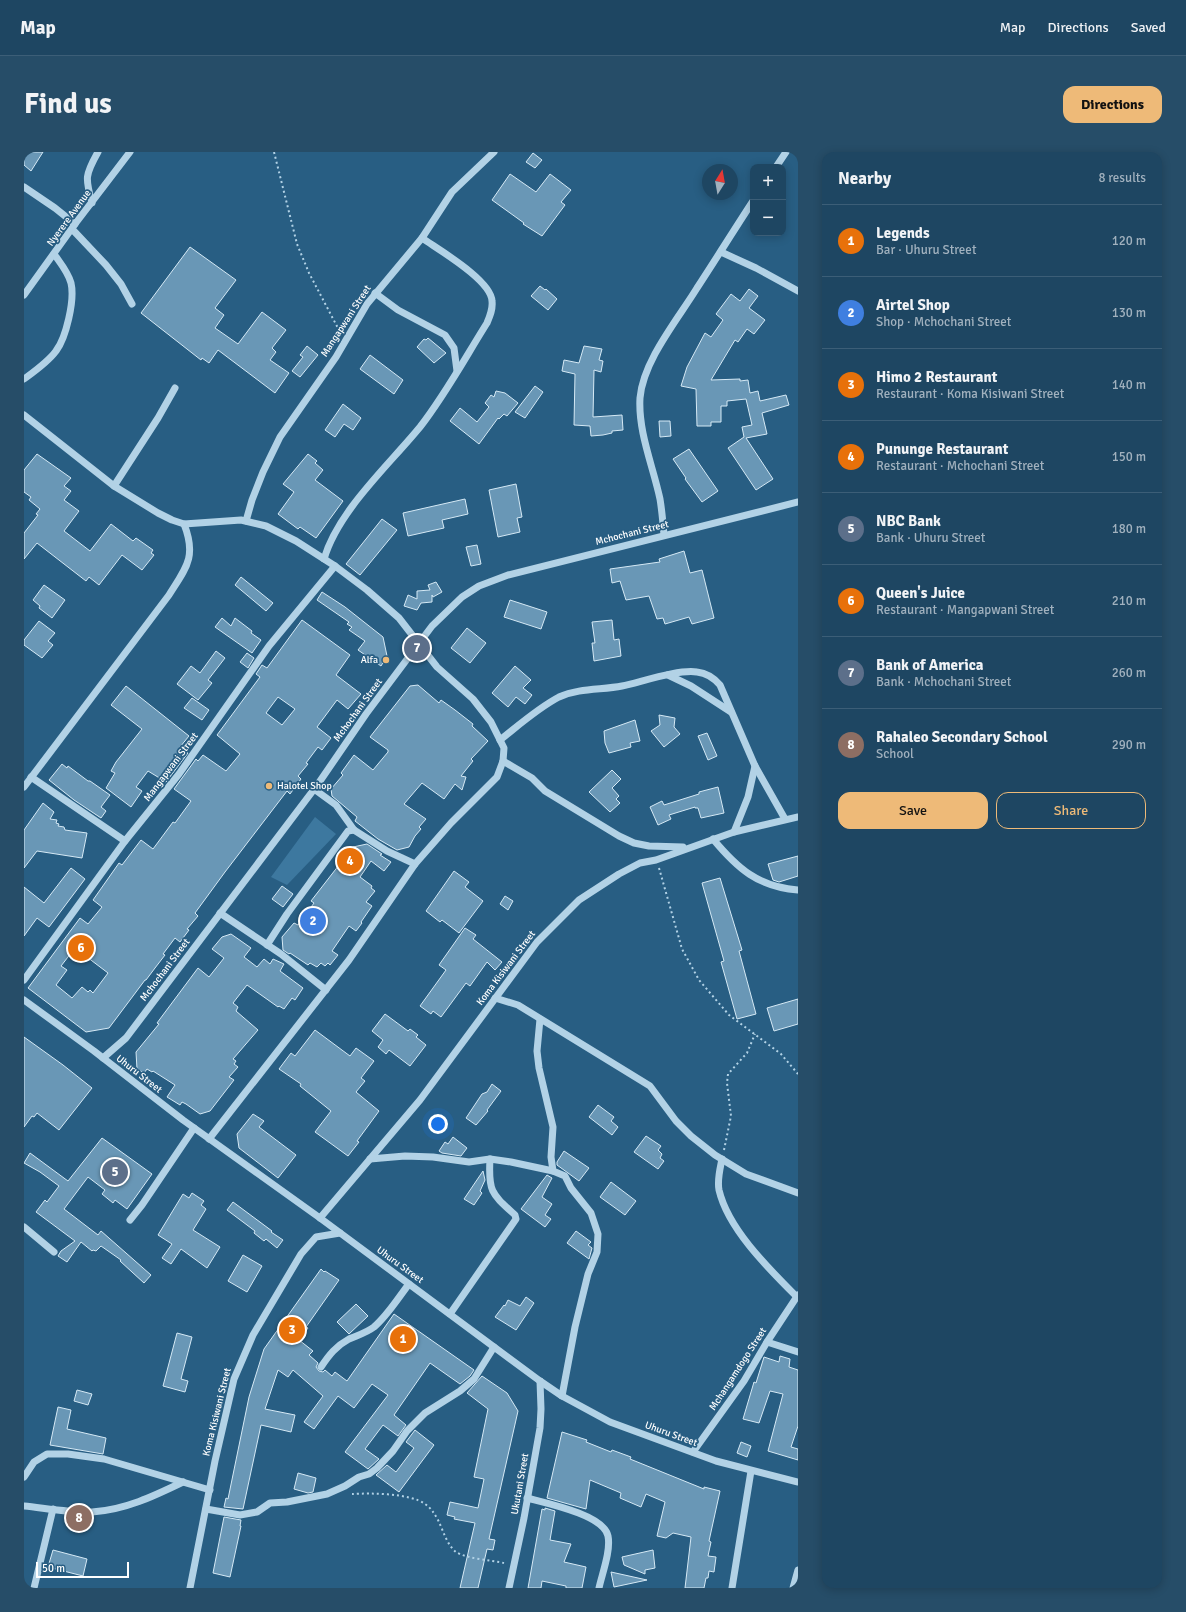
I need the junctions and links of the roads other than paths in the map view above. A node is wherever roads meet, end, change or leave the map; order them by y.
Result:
1 (98, 152) edge
2 (130, 152) edge
3 (494, 152) edge
4 (786, 152) edge
5 (778, 164) edge
6 (24, 187) edge
7 (92, 203) junction
8 (750, 206) edge
9 (73, 227) junction
10 (422, 238) junction
11 (721, 252) junction
12 (54, 254) junction
13 (798, 292) edge
14 (375, 293) junction
15 (24, 295) edge
16 (132, 304) dead end
17 (457, 371) junction
18 (24, 379) edge
19 (175, 388) dead end
20 (24, 415) edge
21 (114, 486) junction
22 (798, 502) edge
23 (246, 521) junction
24 (184, 524) junction
25 (664, 535) junction
26 (324, 559) junction
27 (334, 566) junction
28 (419, 644) junction
29 (668, 676) junction
30 (731, 712) junction
31 (500, 740) junction
32 (503, 761) junction
33 (755, 766) junction
34 (31, 777) junction
35 (24, 787) edge
36 (314, 789) junction
37 (798, 817) edge
38 (785, 819) junction
39 (354, 830) junction
40 (734, 832) junction
41 (713, 839) junction
42 (126, 841) junction
43 (687, 847) junction
44 (415, 864) junction
45 (798, 890) edge
46 (220, 913) junction
47 (267, 945) junction
48 (24, 980) edge
49 (326, 990) junction
50 (495, 998) junction
51 (24, 1000) edge
52 (540, 1019) junction
53 (103, 1058) junction
54 (194, 1128) junction
55 (209, 1139) junction
56 (370, 1159) junction
57 (490, 1159) junction
58 (722, 1159) junction
59 (553, 1171) junction
60 (798, 1193) edge
61 (320, 1218) junction
62 (130, 1220) dead end
63 (24, 1227) edge
64 (340, 1233) junction
65 (54, 1252) dead end
66 (409, 1284) junction
67 (797, 1296) edge
68 (450, 1314) junction
69 (766, 1342) junction
70 (494, 1348) junction
71 (798, 1352) edge
72 (321, 1367) dead end
73 (540, 1382) junction
74 (562, 1396) junction
75 (693, 1452) junction
76 (751, 1471) junction
77 (24, 1477) edge
78 (183, 1482) junction
79 (798, 1482) edge
80 (210, 1490) junction
81 (527, 1498) junction
82 (24, 1506) edge
83 (53, 1508) junction
84 (206, 1509) junction
85 (798, 1570) edge
86 (34, 1588) edge
87 (190, 1588) edge
88 (509, 1588) edge
89 (599, 1588) edge
90 (732, 1588) edge
91 (793, 1588) edge

1 - 7 street
2 - 7 street, Nyerere Avenue
3 - 10 street, Mangapwani Street
4 - 5 street
6 - 9 street
7 - 9 street, Nyerere Avenue
8 - 11 street
9 - 12 street, Nyerere Avenue
9 - 16 street
10 - 14 street, Mangapwani Street
10 - 17 street
11 - 13 street
11 - 25 street
12 - 15 street, Nyerere Avenue
12 - 18 street
14 - 17 street
14 - 23 street, Mangapwani Street
17 - 26 street
19 - 21 street
20 - 21 street
21 - 24 street
22 - 25 street, Mchochani Street
23 - 24 street
23 - 26 street
24 - 34 street
25 - 28 street, Mchochani Street
26 - 27 street
27 - 28 street
27 - 42 street, Mangapwani Street
28 - 31 street
28 - 36 street, Mchochani Street
29 - 30 street
29 - 30 street
29 - 31 street
30 - 33 street
31 - 32 street
32 - 43 street
32 - 44 street
33 - 38 street
33 - 40 street
34 - 35 street
34 - 42 street
36 - 39 street
36 - 46 street, Mchochani Street
37 - 38 street, Koma Kisiwani Street
38 - 40 street, Koma Kisiwani Street
39 - 44 street
39 - 47 street
40 - 41 street, Koma Kisiwani Street
41 - 43 street, Koma Kisiwani Street
41 - 45 street
42 - 48 street, Mangapwani Street
43 - 50 street, Koma Kisiwani Street
44 - 49 street
46 - 47 street
46 - 53 street, Mchochani Street
47 - 49 street
49 - 55 street
50 - 52 street
50 - 56 street, Koma Kisiwani Street
51 - 53 street, Uhuru Street
52 - 58 street
52 - 59 street
53 - 54 street, Uhuru Street
54 - 55 street, Uhuru Street
54 - 62 street
55 - 61 street, Uhuru Street
56 - 57 street
56 - 61 street, Koma Kisiwani Street
57 - 59 street
57 - 68 street
58 - 60 street
58 - 67 street
59 - 74 street
61 - 64 street, Uhuru Street
63 - 65 street
64 - 66 street, Uhuru Street
64 - 80 street, Koma Kisiwani Street
66 - 68 street, Uhuru Street
66 - 72 street
67 - 69 street, Mchangamdogo Street
68 - 70 street, Uhuru Street
69 - 71 street
69 - 75 street, Mchangamdogo Street
70 - 73 street, Uhuru Street
70 - 84 street
73 - 74 street, Uhuru Street
73 - 81 street, Ukutani Street
74 - 75 street, Uhuru Street
75 - 76 street, Uhuru Street
76 - 79 street, Uhuru Street
76 - 90 street
77 - 78 street
78 - 80 street
78 - 83 street
80 - 84 street, Koma Kisiwani Street
81 - 88 street, Ukutani Street
81 - 89 street
82 - 83 street
83 - 86 street
84 - 87 street, Koma Kisiwani Street
85 - 91 street

